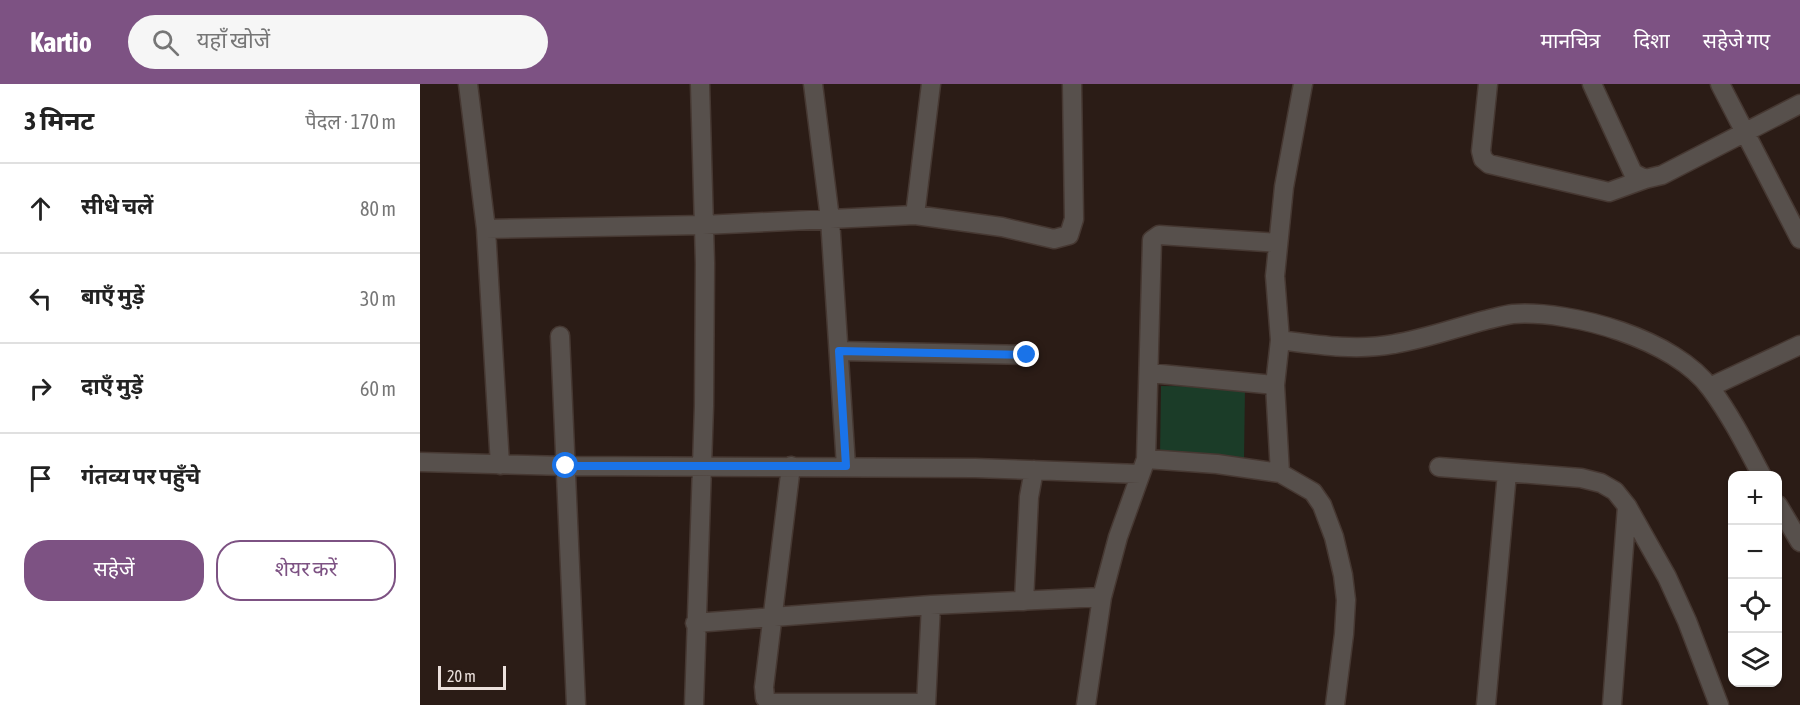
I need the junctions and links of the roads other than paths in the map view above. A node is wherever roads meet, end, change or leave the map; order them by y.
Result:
1 (468, 84) edge
2 (700, 84) edge
3 (813, 84) edge
4 (931, 84) edge
5 (1072, 84) edge
6 (1303, 84) edge
7 (1488, 84) edge
8 (1592, 84) edge
9 (1720, 84) edge
10 (1800, 104) edge
11 (1746, 132) junction
12 (1645, 179) junction
13 (915, 215) junction
14 (830, 219) junction
15 (703, 225) junction
16 (486, 228) junction
17 (1800, 239) edge
18 (1278, 243) junction
19 (560, 336) dead end
20 (1280, 340) junction
21 (1800, 345) edge
22 (839, 351) junction
23 (1027, 355) dead end
24 (1150, 373) junction
25 (1275, 385) junction
26 (1710, 387) junction
27 (420, 462) edge
28 (500, 465) junction
29 (566, 466) junction
30 (701, 466) junction
31 (791, 466) junction
32 (846, 466) junction
33 (1143, 467) junction
34 (1439, 467) dead end
35 (1034, 470) junction
36 (1759, 471) edge
37 (1280, 473) junction
38 (1507, 473) junction
39 (1627, 506) junction
40 (1782, 512) edge
41 (1800, 542) edge
42 (1102, 597) junction
43 (1024, 601) junction
44 (932, 605) junction
45 (772, 617) junction
46 (695, 623) junction
47 (926, 704) edge
48 (576, 705) edge
49 (694, 705) edge
50 (1086, 705) edge
51 (1335, 705) edge
52 (1486, 705) edge
53 (1612, 705) edge
54 (1719, 705) edge

1 - 16 street
2 - 15 street
3 - 14 street
4 - 13 street
5 - 13 street
6 - 18 street
7 - 12 street
8 - 12 street
9 - 11 street
10 - 11 street
11 - 12 street
11 - 17 street
13 - 14 street
14 - 15 street
14 - 22 street
15 - 16 street
15 - 30 street
16 - 28 street
18 - 20 street
18 - 24 street
19 - 29 street
20 - 25 street
20 - 26 street
21 - 26 street
22 - 23 street
22 - 32 street
24 - 25 street
24 - 33 street
25 - 37 street
26 - 36 street
27 - 28 street
28 - 29 street
29 - 30 street
29 - 48 street
30 - 31 street
30 - 46 street
31 - 32 street
31 - 45 street
32 - 35 street
33 - 35 street
33 - 37 street
33 - 42 street
34 - 38 street
35 - 43 street
37 - 51 street
38 - 39 street
38 - 52 street
39 - 53 street
39 - 54 street
40 - 41 street
42 - 43 street
42 - 50 street
43 - 44 street
44 - 45 street
44 - 47 street
45 - 46 street
45 - 47 street
46 - 49 street

